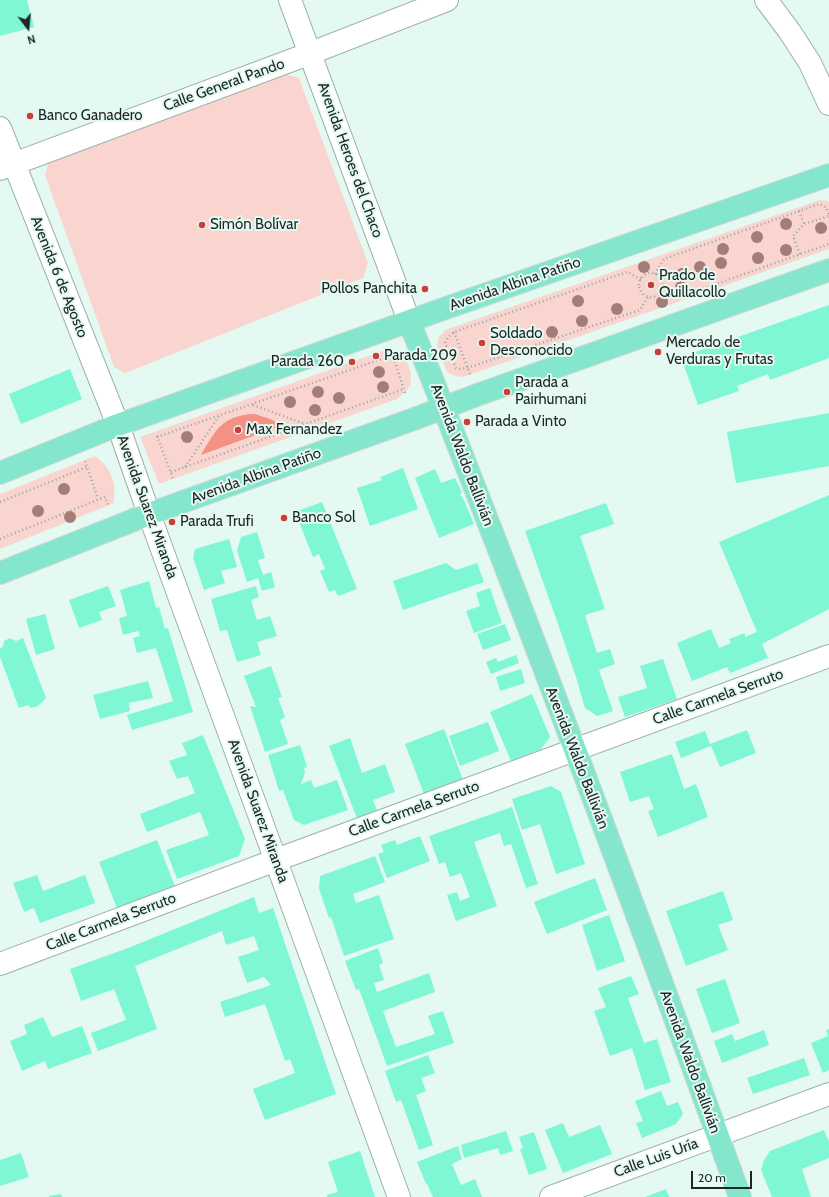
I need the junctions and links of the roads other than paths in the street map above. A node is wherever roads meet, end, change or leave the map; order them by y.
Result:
1 (290, 0) edge
2 (447, 0) edge
3 (766, 0) edge
4 (311, 53) junction
5 (829, 104) edge
6 (0, 128) edge
7 (7, 166) edge
8 (829, 175) edge
9 (829, 270) edge
10 (409, 321) junction
11 (444, 408) junction
12 (118, 425) junction
13 (0, 474) edge
14 (149, 514) junction
15 (0, 573) edge
16 (829, 656) edge
17 (574, 750) junction
18 (276, 860) junction
19 (0, 964) edge
20 (829, 1094) edge
21 (718, 1135) junction
22 (399, 1197) edge
23 (551, 1197) edge
24 (740, 1197) edge

1 - 4 street, Avenida Heroes del Chaco
2 - 4 street, Calle General Pando
3 - 5 street
4 - 7 street, Calle General Pando
4 - 10 street, Avenida Heroes del Chaco
6 - 7 street, Avenida 6 de Agosto
7 - 12 street, Avenida 6 de Agosto
8 - 10 main road, Avenida Albina Patiño
9 - 11 main road, Avenida Albina Patiño
10 - 11 main road, Avenida Waldo Ballivián
10 - 12 main road, Avenida Albina Patiño
11 - 14 main road, Avenida Albina Patiño
11 - 17 main road, Avenida Waldo Ballivián
12 - 13 main road, Avenida Albina Patiño
12 - 14 street, Avenida Suarez Miranda
14 - 15 main road, Avenida Albina Patiño
14 - 18 street, Avenida Suarez Miranda
16 - 17 street, Calle Carmela Serruto
17 - 18 street, Calle Carmela Serruto
17 - 21 main road, Avenida Waldo Ballivián
18 - 19 street, Calle Carmela Serruto
18 - 22 street, Avenida Suarez Miranda
20 - 21 street, Calle Luis Uría
21 - 23 street, Calle Luis Uría
21 - 24 main road, Avenida Waldo Ballivián

